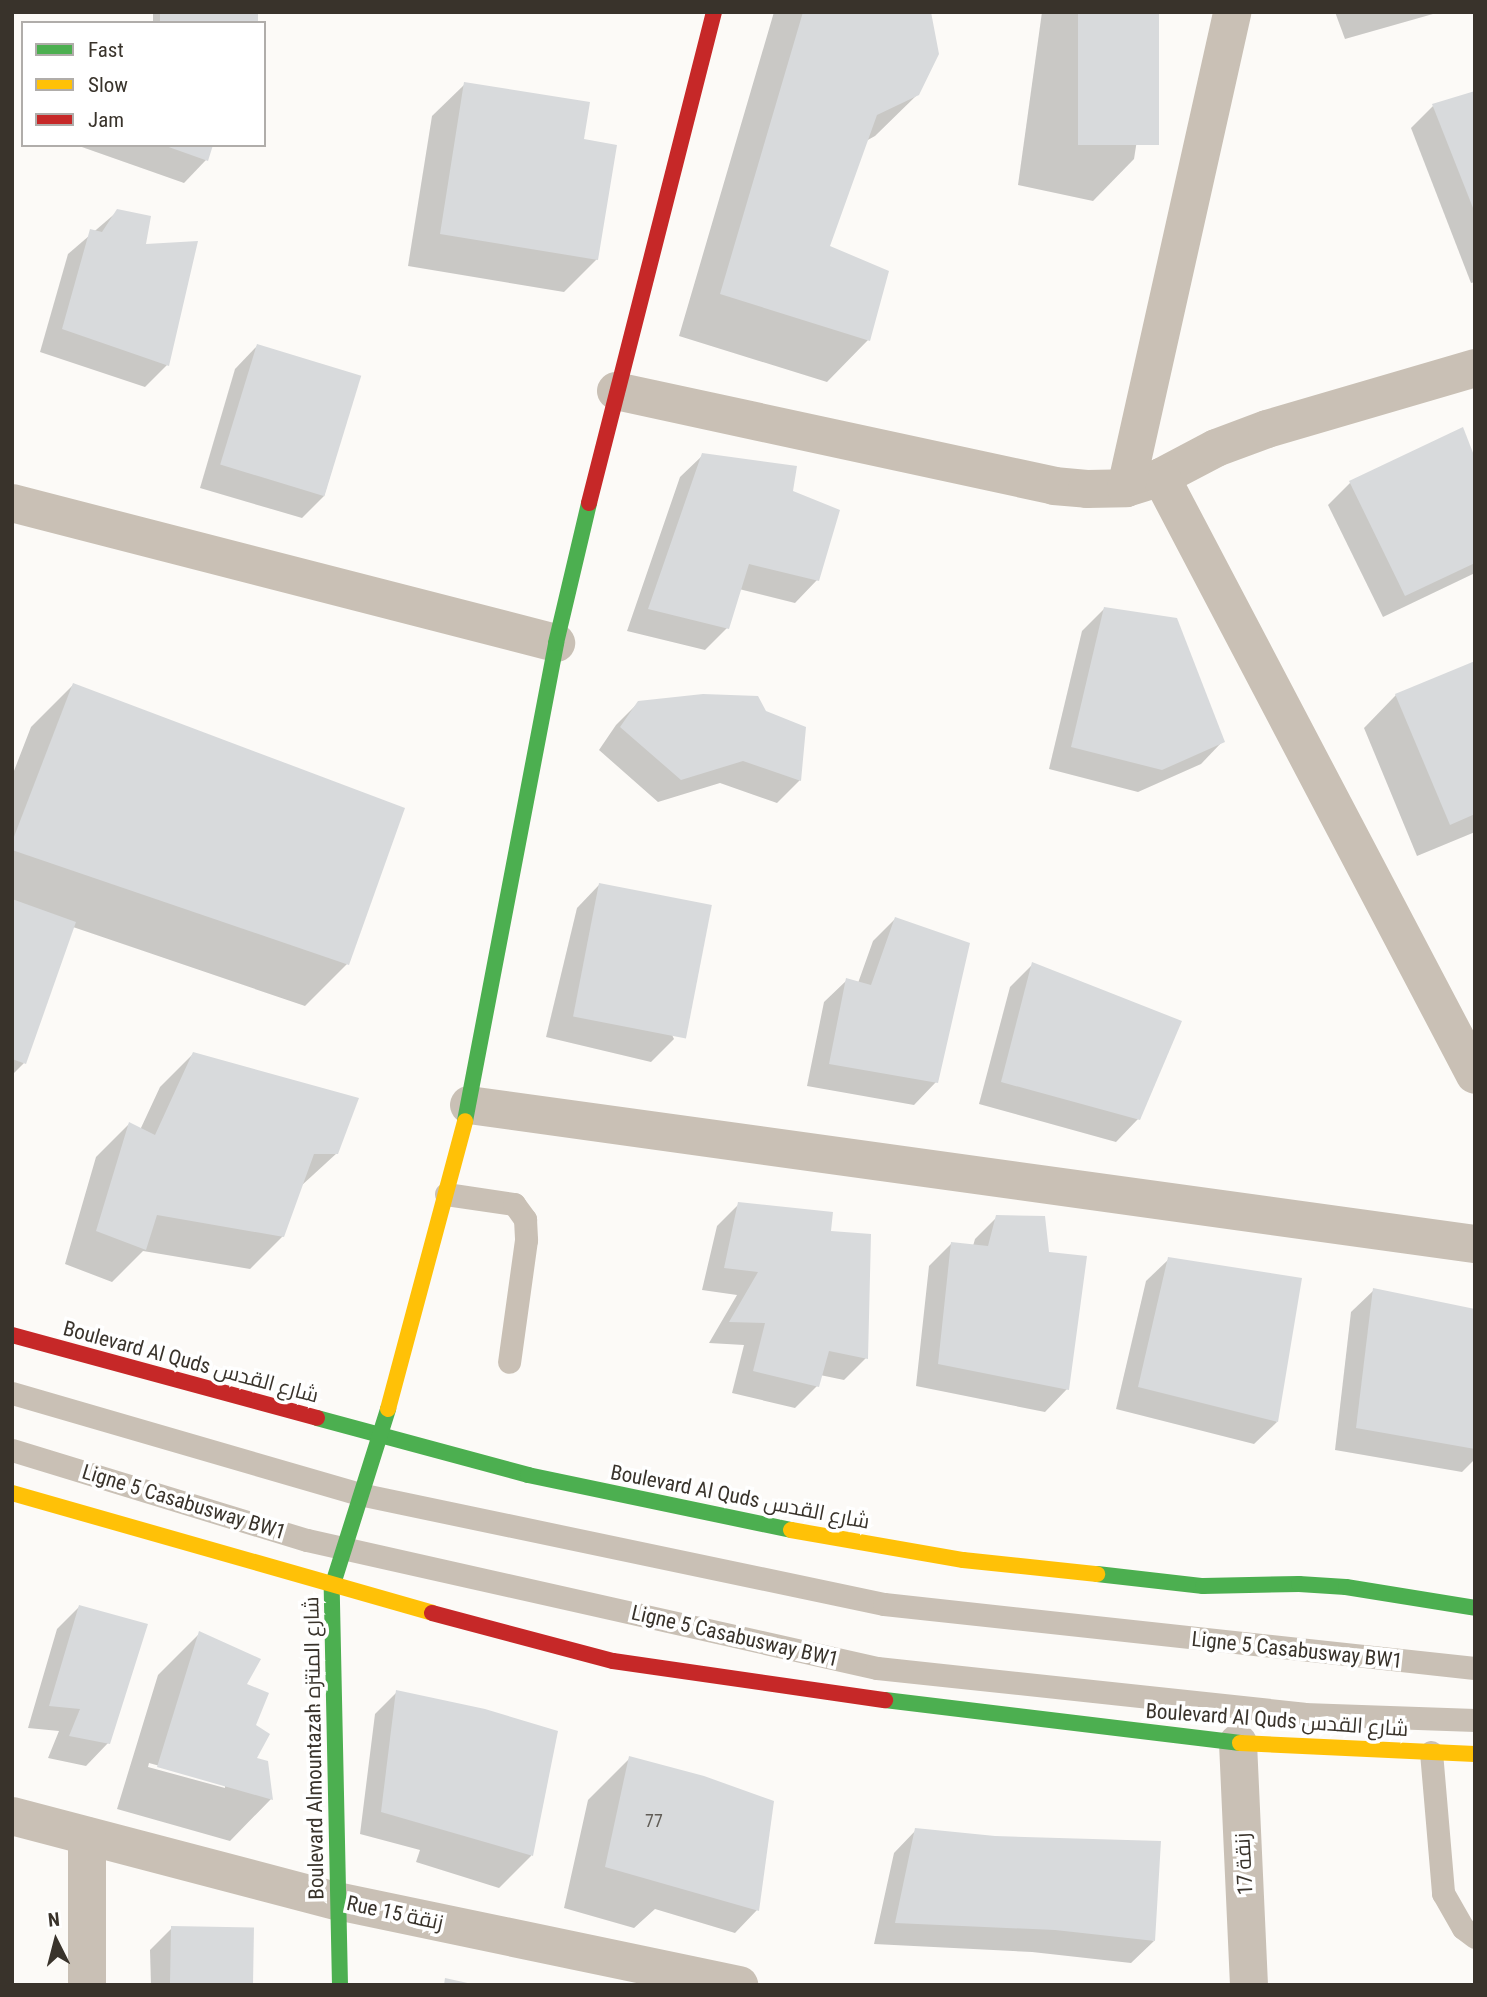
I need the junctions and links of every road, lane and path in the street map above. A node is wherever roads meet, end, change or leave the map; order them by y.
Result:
1 (714, 12) edge
2 (1232, 12) edge
3 (1475, 368) edge
4 (616, 391) junction
5 (1144, 482) junction
6 (12, 503) edge
7 (556, 643) junction
8 (1475, 1075) edge
9 (469, 1105) junction
10 (446, 1194) junction
11 (1475, 1244) edge
12 (12, 1335) edge
13 (509, 1362) dead end
14 (12, 1393) edge
15 (381, 1435) junction
16 (12, 1450) edge
17 (12, 1493) edge
18 (364, 1495) junction
19 (345, 1547) junction
20 (332, 1587) junction
21 (1475, 1608) edge
22 (1475, 1668) edge
23 (1475, 1720) edge
24 (1238, 1743) junction
25 (1431, 1752) junction
26 (1475, 1754) edge
27 (12, 1816) edge
28 (87, 1836) junction
29 (337, 1900) junction
30 (1475, 1937) edge
31 (86, 1985) edge
32 (340, 1985) edge
33 (739, 1985) edge
34 (1250, 1985) edge

1 - 4 main road, Boulevard Almountazah شارع المنتزه
2 - 5 street
3 - 5 street
4 - 5 street
4 - 7 main road, Boulevard Almountazah شارع المنتزه
5 - 8 street
6 - 7 street
7 - 9 main road, Boulevard Almountazah شارع المنتزه
9 - 10 main road, Boulevard Almountazah شارع المنتزه
9 - 11 street
10 - 13 lane
10 - 15 main road, Boulevard Almountazah شارع المنتزه
12 - 15 main road, Boulevard Al Quds شارع القدس
14 - 18 lane, Ligne 5 Casabusway BW1
15 - 18 main road, Boulevard Almountazah شارع المنتزه
15 - 21 main road, Boulevard Al Quds شارع القدس
16 - 19 lane, Ligne 5 Casabusway BW1
17 - 20 main road, Boulevard Al Quds شارع القدس
18 - 19 main road, Boulevard Almountazah شارع المنتزه
18 - 22 lane, Ligne 5 Casabusway BW1
19 - 20 main road, Boulevard Almountazah شارع المنتزه
19 - 23 lane, Ligne 5 Casabusway BW1
20 - 24 main road, Boulevard Al Quds شارع القدس
20 - 29 main road, Boulevard Almountazah شارع المنتزه
24 - 25 main road, Boulevard Al Quds شارع القدس
24 - 34 street, زنقة 17
25 - 26 main road, Boulevard Al Quds شارع القدس
25 - 30 lane
27 - 28 street, Rue 15 زنقة
28 - 29 street, Rue 15 زنقة
28 - 31 street
29 - 32 main road, Boulevard Almountazah شارع المنتزه
29 - 33 street, Rue 15 زنقة

